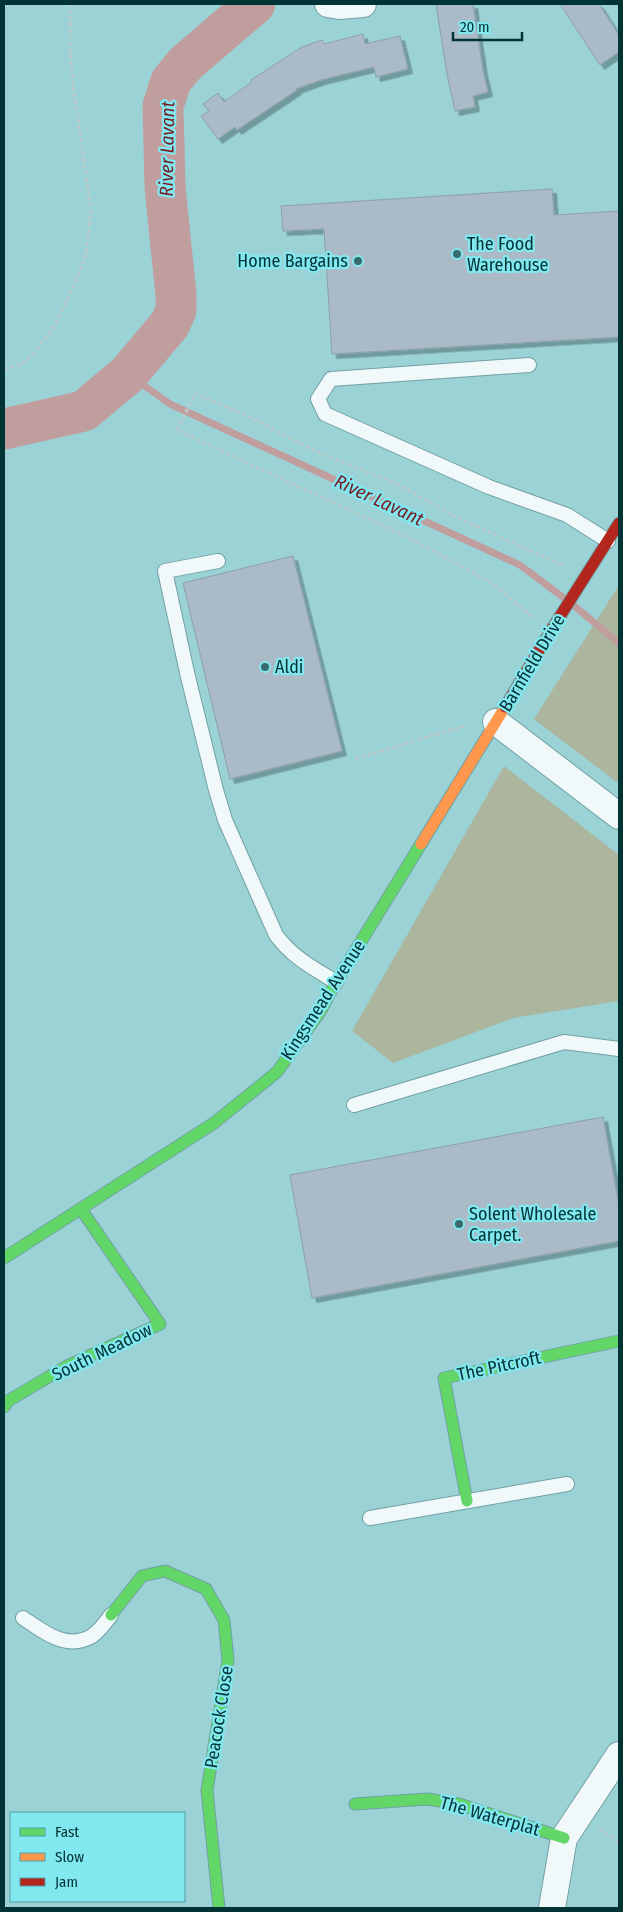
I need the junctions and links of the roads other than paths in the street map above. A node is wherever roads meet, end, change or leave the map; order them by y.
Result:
1 (328, 4) edge
2 (363, 4) edge
3 (529, 365) dead end
4 (619, 524) edge
5 (608, 540) junction
6 (218, 561) dead end
7 (497, 720) junction
8 (619, 816) edge
9 (336, 982) junction
10 (619, 1049) edge
11 (354, 1105) dead end
12 (81, 1209) junction
13 (4, 1258) edge
14 (619, 1342) edge
15 (4, 1407) edge
16 (567, 1484) dead end
17 (467, 1501) junction
18 (370, 1518) dead end
19 (111, 1615) joint
20 (24, 1618) dead end
21 (619, 1755) edge
22 (355, 1804) dead end
23 (564, 1838) junction
24 (219, 1908) edge
25 (552, 1908) edge

1 - 2 street
3 - 5 lane
4 - 5 street, Barnfield Drive
5 - 7 street, Barnfield Drive
6 - 9 lane
7 - 8 street, Barnfield Drive
7 - 9 street, Kingsmead Avenue
9 - 12 street, Kingsmead Avenue
10 - 11 lane
12 - 13 street, Kingsmead Avenue
12 - 15 street, South Meadow
14 - 17 street, The Pitcroft
16 - 17 lane
17 - 18 lane
19 - 20 lane
19 - 24 street, Peacock Close
21 - 23 street
22 - 23 street, The Waterplat
23 - 25 street

